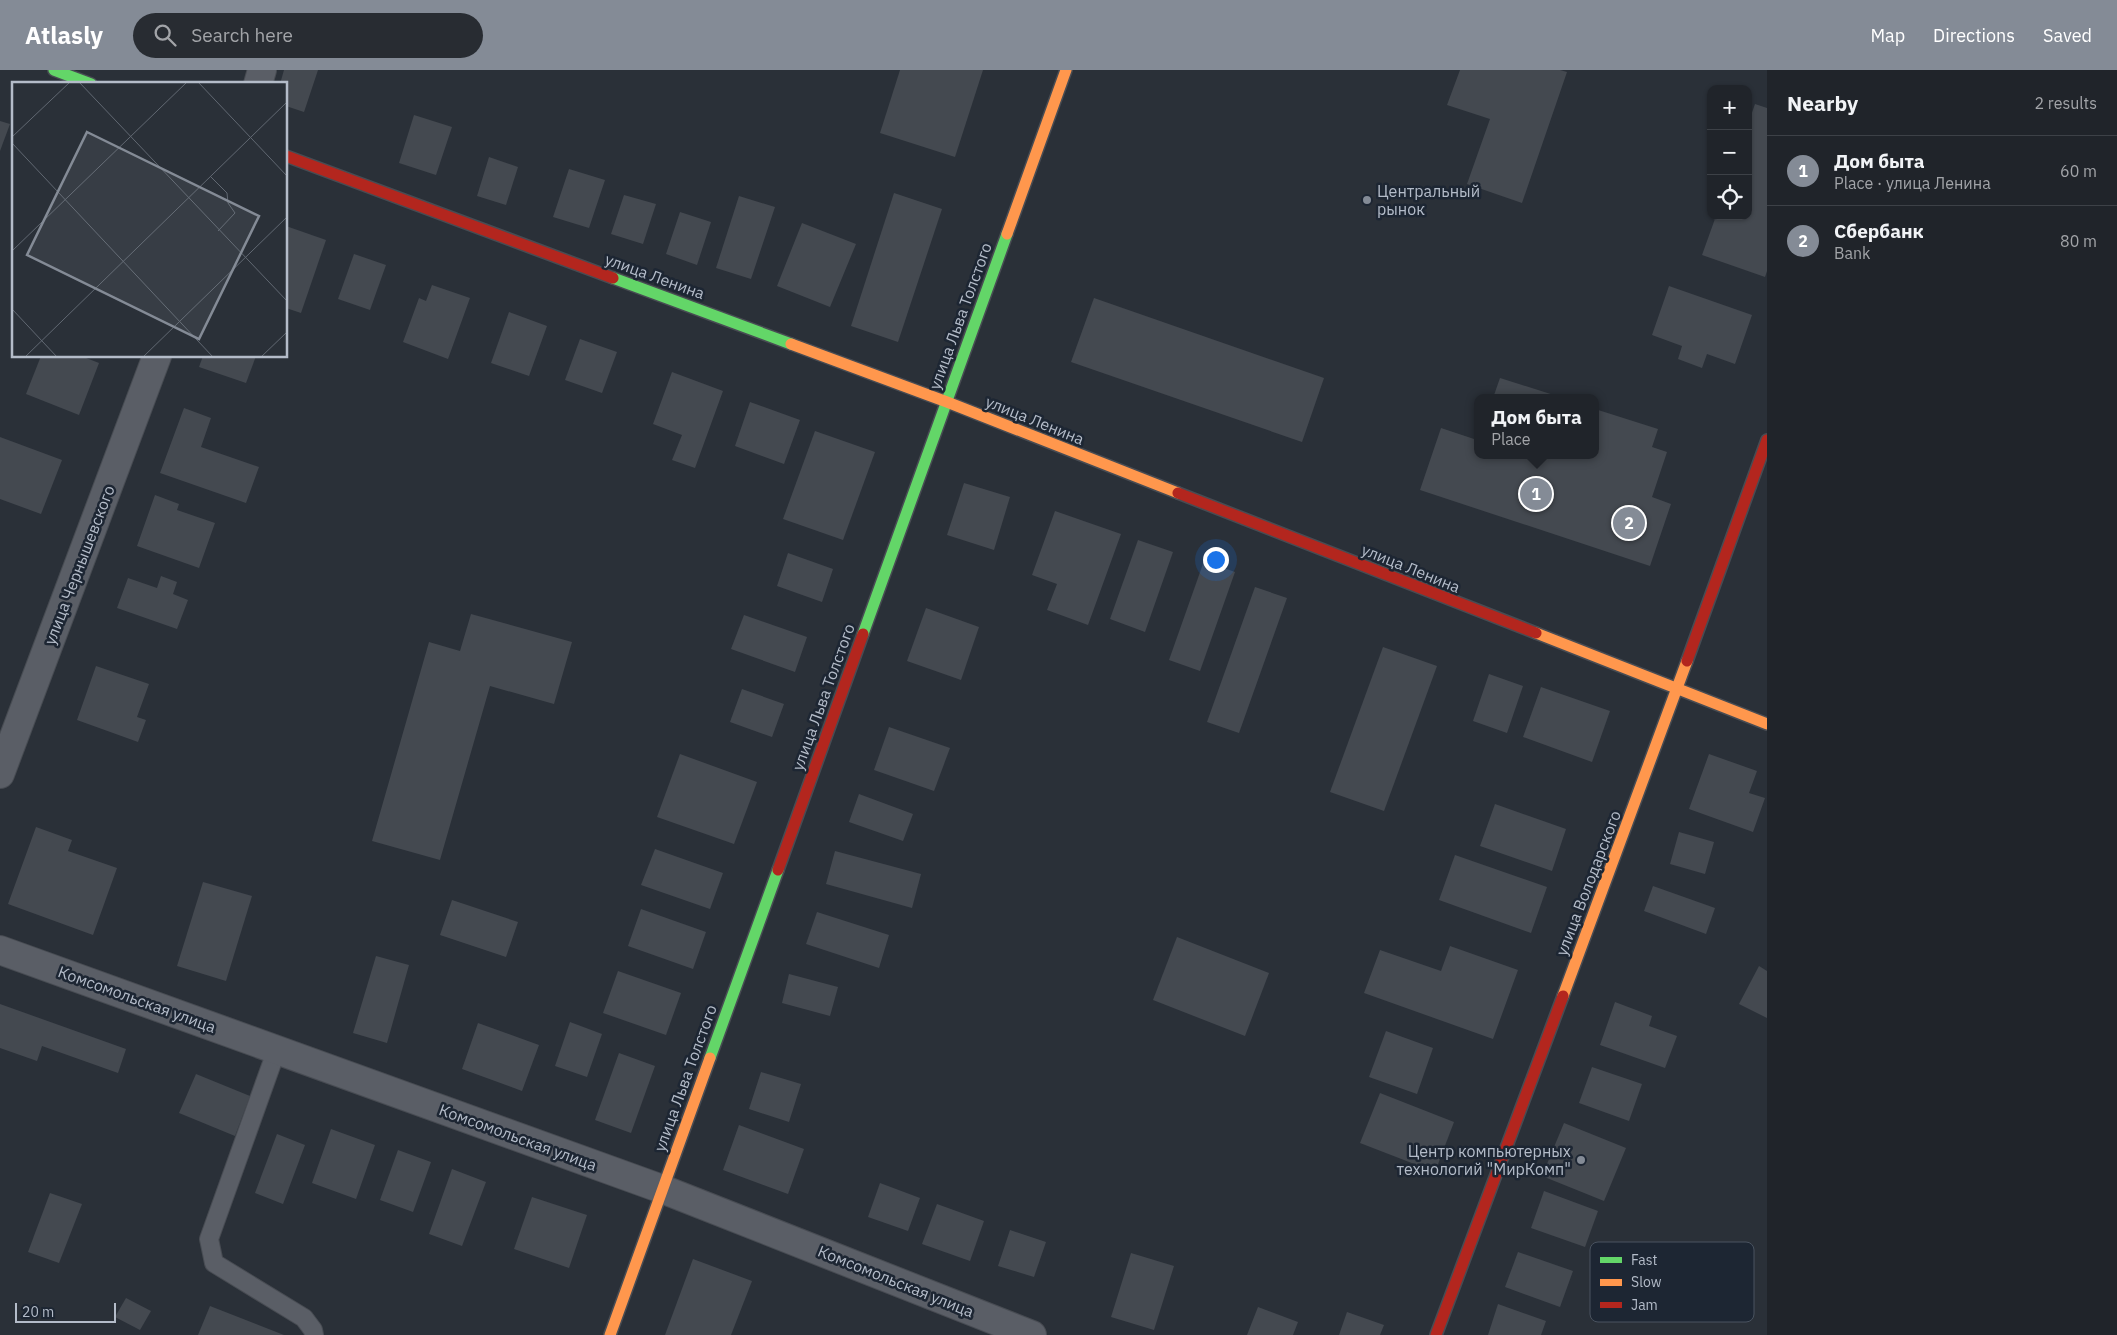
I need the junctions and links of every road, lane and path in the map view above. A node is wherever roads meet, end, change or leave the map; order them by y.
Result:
1 (54, 70) edge
2 (1066, 70) edge
3 (86, 82) edge
4 (288, 157) edge
5 (156, 358) edge
6 (946, 402) junction
7 (1767, 440) edge
8 (1677, 690) junction
9 (1767, 724) edge
10 (0, 774) edge
11 (0, 950) edge
12 (276, 1050) junction
13 (662, 1189) junction
14 (314, 1335) edge
15 (610, 1335) edge
16 (1032, 1335) edge
17 (1436, 1335) edge

1 - 3 street
2 - 6 street, улица Льва Толстого
4 - 6 street, улица Ленина
5 - 10 street, улица Чернышевского
6 - 8 street, улица Ленина
6 - 13 street, улица Льва Толстого
7 - 8 street, улица Володарского
8 - 9 street, улица Ленина
8 - 17 street, улица Володарского
11 - 12 street, Комсомольская улица
12 - 13 street, Комсомольская улица
12 - 14 lane
13 - 15 street, улица Льва Толстого
13 - 16 street, Комсомольская улица

